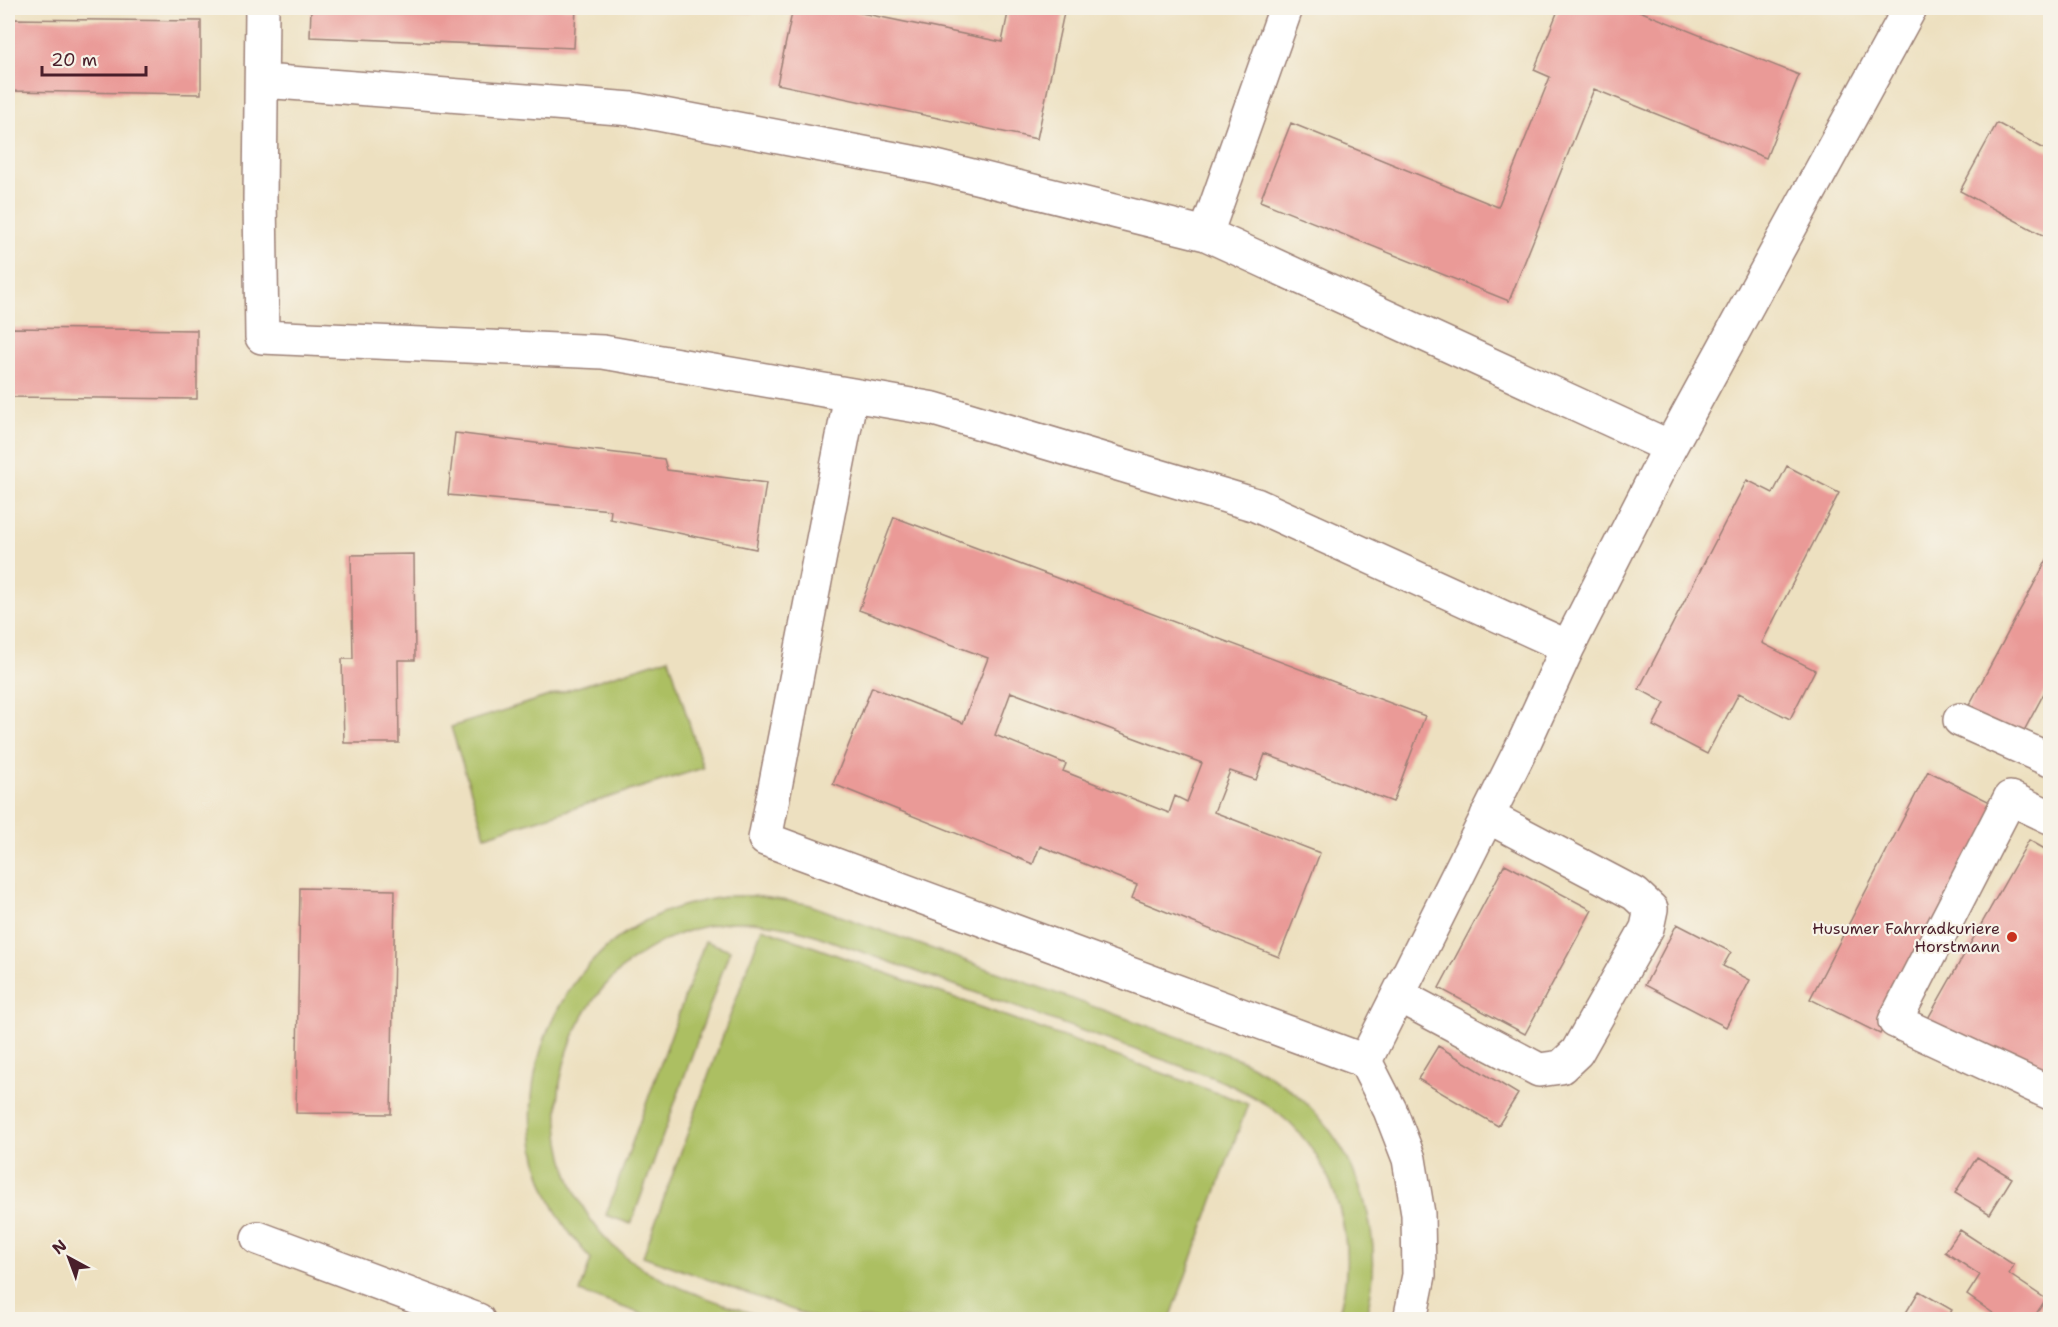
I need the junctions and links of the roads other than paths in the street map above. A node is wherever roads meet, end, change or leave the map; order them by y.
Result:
1 (262, 8) edge
2 (1286, 8) edge
3 (1910, 8) edge
4 (263, 81) junction
5 (1206, 234) junction
6 (851, 395) junction
7 (1670, 447) junction
8 (1568, 647) junction
9 (1960, 720) dead end
10 (2050, 760) edge
11 (1487, 816) junction
12 (2050, 817) edge
13 (1398, 995) junction
14 (1365, 1061) junction
15 (2050, 1093) edge
16 (258, 1238) dead end
17 (478, 1320) edge
18 (1410, 1320) edge

1 - 4 lane
2 - 5 lane
3 - 7 lane
4 - 5 lane
4 - 6 lane
5 - 7 lane
6 - 8 lane
6 - 14 lane
7 - 8 lane
8 - 11 lane
9 - 10 lane
11 - 13 lane
11 - 13 lane
12 - 15 lane
13 - 14 lane
14 - 18 lane
16 - 17 lane

